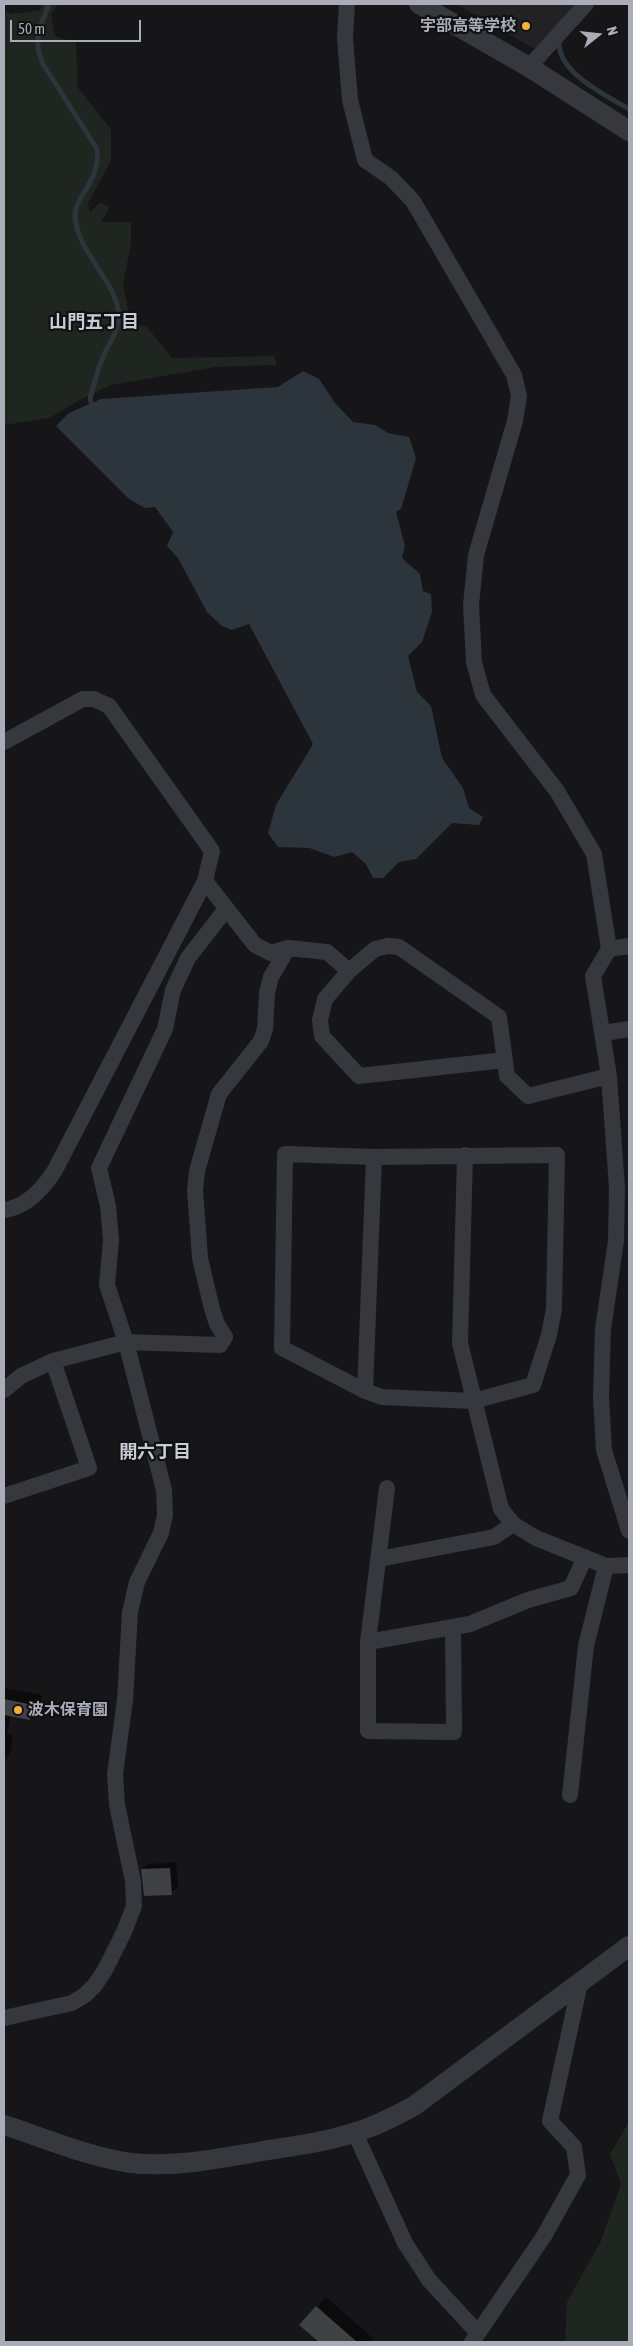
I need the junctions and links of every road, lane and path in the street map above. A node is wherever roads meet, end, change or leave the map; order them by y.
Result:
1 (347, 4) edge
2 (419, 4) edge
3 (586, 4) edge
4 (529, 67) junction
5 (629, 131) edge
6 (4, 742) edge
7 (205, 881) junction
8 (226, 909) junction
9 (629, 946) edge
10 (288, 948) junction
11 (609, 949) junction
12 (350, 971) junction
13 (629, 1029) edge
14 (604, 1033) junction
15 (505, 1060) junction
16 (609, 1076) junction
17 (465, 1155) junction
18 (374, 1157) junction
19 (4, 1210) edge
20 (126, 1342) junction
21 (53, 1362) junction
22 (4, 1390) edge
23 (365, 1391) junction
24 (473, 1401) junction
25 (387, 1488) dead end
26 (4, 1493) edge
27 (513, 1524) junction
28 (629, 1531) edge
29 (585, 1557) junction
30 (379, 1559) junction
31 (629, 1565) edge
32 (606, 1566) junction
33 (453, 1628) junction
34 (368, 1642) junction
35 (570, 1796) dead end
36 (629, 1946) edge
37 (580, 1983) junction
38 (4, 2018) edge
39 (4, 2124) edge
40 (355, 2133) junction
41 (475, 2338) edge

1 - 11 street
2 - 4 street
3 - 4 street
4 - 5 street
6 - 7 street
7 - 8 street
7 - 19 street
8 - 10 street
8 - 20 street
9 - 11 street
10 - 12 street
10 - 20 street
11 - 14 street
12 - 15 street
12 - 15 street
13 - 14 street
14 - 16 street
15 - 16 street
16 - 28 street
17 - 18 street
17 - 24 street
17 - 24 street
18 - 23 street
18 - 23 street
20 - 21 street
20 - 38 street
21 - 22 street
21 - 26 street
23 - 24 street
24 - 27 street
25 - 30 street
27 - 29 street
27 - 30 street
29 - 32 street
29 - 33 street
30 - 34 street
31 - 32 street
32 - 35 street
33 - 34 street
33 - 34 street
36 - 37 street
37 - 40 street
37 - 41 street
39 - 40 street
40 - 41 street

